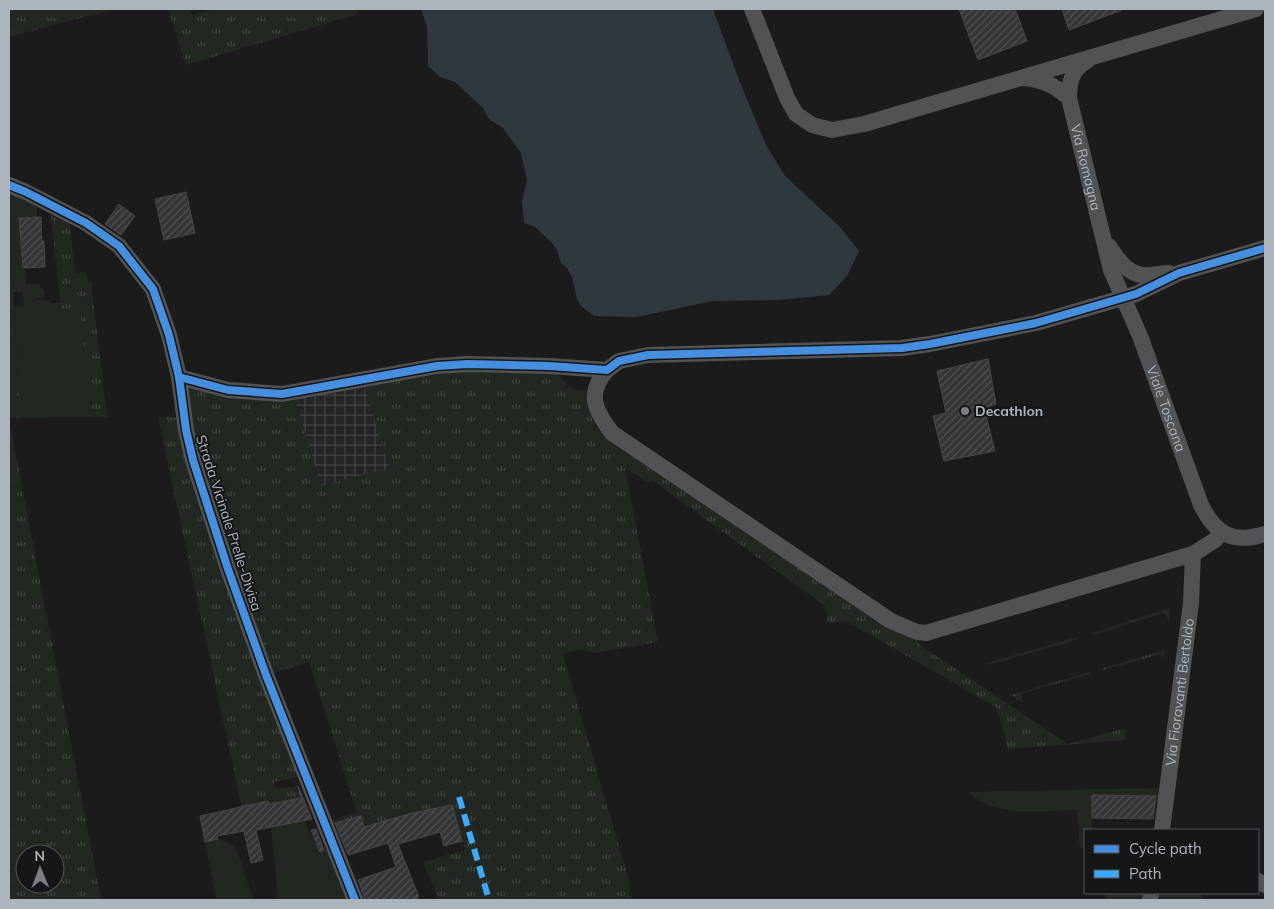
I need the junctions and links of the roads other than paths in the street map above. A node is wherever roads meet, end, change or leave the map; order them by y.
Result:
1 (752, 9) edge
2 (1256, 9) edge
3 (1093, 58) junction
4 (1019, 78) junction
5 (1068, 98) junction
6 (9, 185) edge
7 (1104, 238) junction
8 (1265, 248) edge
9 (1179, 273) junction
10 (1123, 298) junction
11 (607, 370) junction
12 (179, 377) junction
13 (1221, 533) junction
14 (1265, 534) edge
15 (1193, 554) junction
16 (1162, 829) edge
17 (355, 900) edge

1 - 4 street
2 - 3 street
3 - 4 street
3 - 5 street
4 - 5 street
5 - 7 street, Via Romagna
6 - 12 street, Strada Vicinale Prelle-Divisa
7 - 9 street
7 - 10 street, Viale Toscana
8 - 9 street
9 - 10 street
10 - 11 street
10 - 13 street, Viale Toscana
11 - 12 street
11 - 15 street
12 - 17 street, Strada Vicinale Prelle-Divisa
13 - 14 street
13 - 15 street
15 - 16 street, Via Fioravanti Bertoldo

